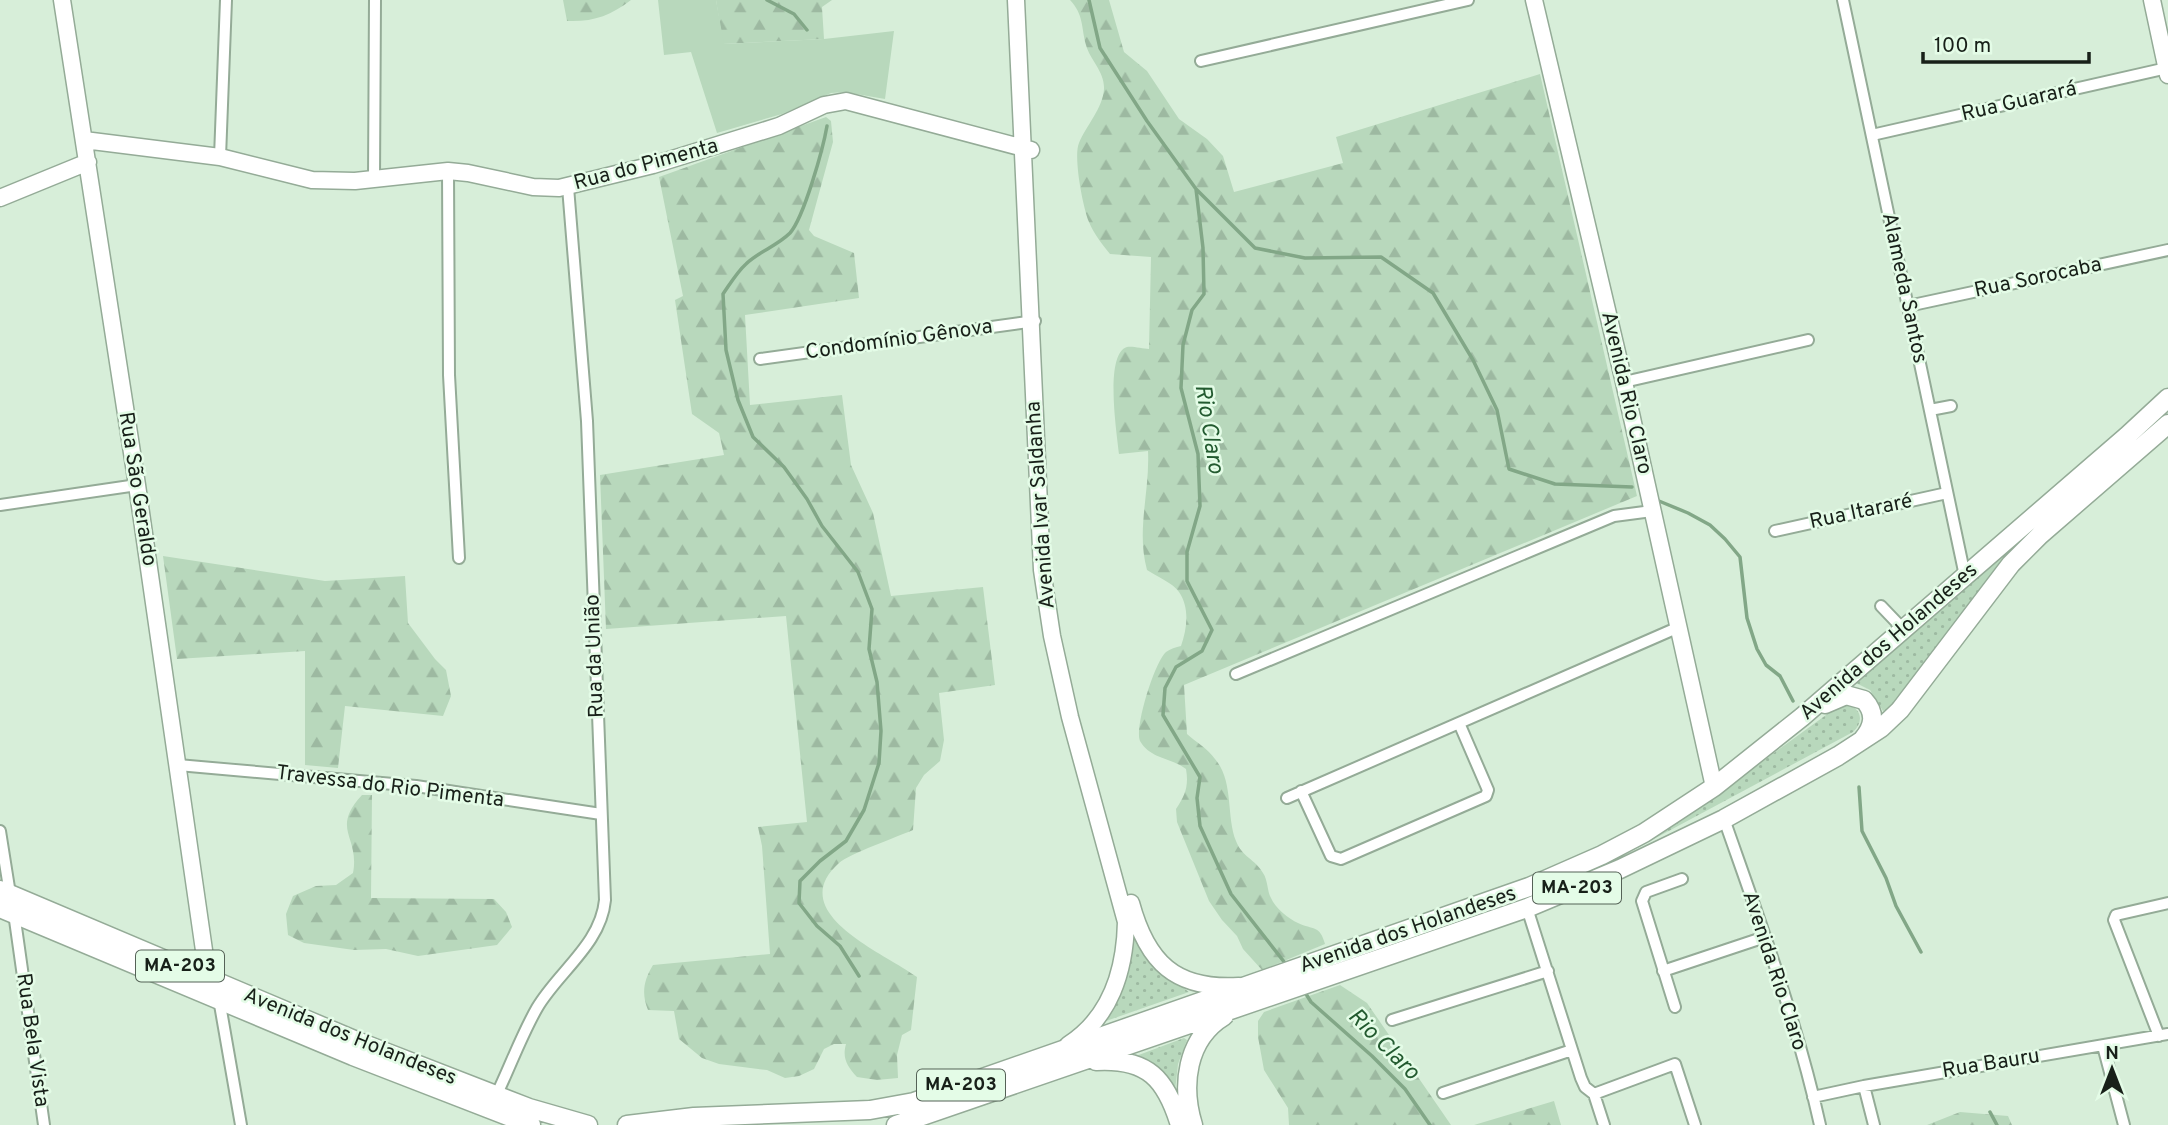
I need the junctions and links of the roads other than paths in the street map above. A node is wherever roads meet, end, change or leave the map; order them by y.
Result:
1 (62, 0) edge
2 (226, 0) edge
3 (374, 0) edge
4 (1016, 0) edge
5 (1024, 0) edge
6 (1468, 0) edge
7 (1534, 0) edge
8 (1843, 0) edge
9 (2152, 0) edge
10 (1201, 61) dead end
11 (2167, 71) edge
12 (1872, 135) junction
13 (84, 140) junction
14 (1027, 150) junction
15 (219, 157) junction
16 (88, 162) junction
17 (448, 171) junction
18 (374, 179) junction
19 (568, 187) junction
20 (0, 198) edge
21 (2168, 250) edge
22 (1908, 306) junction
23 (1035, 322) junction
24 (1808, 340) dead end
25 (760, 359) dead end
26 (1624, 382) junction
27 (2168, 398) edge
28 (1951, 406) dead end
29 (1930, 410) junction
30 (2168, 424) edge
31 (136, 485) junction
32 (1947, 493) junction
33 (0, 505) edge
34 (1652, 511) junction
35 (1775, 531) dead end
36 (459, 558) dead end
37 (1965, 576) junction
38 (1881, 606) dead end
39 (1679, 627) junction
40 (1903, 629) junction
41 (1236, 674) dead end
42 (1802, 716) junction
43 (1459, 723) junction
44 (1861, 742) junction
45 (178, 765) junction
46 (1714, 787) junction
47 (1301, 791) junction
48 (1287, 798) dead end
49 (601, 814) junction
50 (1724, 819) junction
51 (0, 831) edge
52 (1682, 879) dead end
53 (6, 901) edge
54 (2168, 903) edge
55 (1527, 908) junction
56 (1765, 937) junction
57 (1548, 971) junction
58 (1664, 971) junction
59 (208, 978) junction
60 (1258, 983) junction
61 (1275, 994) junction
62 (219, 999) junction
63 (1675, 1007) dead end
64 (1392, 1020) dead end
65 (2164, 1035) edge
66 (2103, 1046) junction
67 (1572, 1050) junction
68 (1051, 1054) junction
69 (1073, 1064) junction
70 (1864, 1086) junction
71 (1443, 1093) dead end
72 (1594, 1094) junction
73 (496, 1096) junction
74 (1814, 1097) junction
75 (870, 1110) junction
76 (44, 1125) edge
77 (241, 1125) edge
78 (531, 1125) edge
79 (588, 1125) edge
80 (627, 1125) edge
81 (709, 1125) edge
82 (897, 1125) edge
83 (1181, 1125) edge
84 (1193, 1125) edge
85 (1604, 1125) edge
86 (1695, 1125) edge
87 (1819, 1125) edge
88 (1874, 1125) edge
89 (2124, 1125) edge

1 - 13 street, Rua São Geraldo
2 - 15 street
3 - 18 street
4 - 14 street, Avenida Ivar Saldanha
5 - 14 street, Avenida Ivar Saldanha
6 - 10 street
7 - 26 street, Avenida Rio Claro
8 - 12 street, Alameda Santos
9 - 11 street
11 - 12 street, Rua Guarará
12 - 22 street, Alameda Santos
13 - 15 street, Rua do Pimenta
13 - 16 street, Rua São Geraldo
14 - 19 street, Rua do Pimenta
14 - 23 street, Avenida Ivar Saldanha
15 - 18 street, Rua do Pimenta
16 - 20 street
16 - 31 street, Rua São Geraldo
17 - 18 street, Rua do Pimenta
17 - 19 street, Rua do Pimenta
17 - 36 street
19 - 49 street, Rua da União
21 - 22 street, Rua Sorocaba
22 - 29 street, Alameda Santos
23 - 25 street, Condomínio Gênova
23 - 60 street, Avenida Ivar Saldanha
23 - 68 street, Avenida Ivar Saldanha
24 - 26 street
26 - 34 street, Avenida Rio Claro
27 - 37 main road, Avenida dos Holandeses / MA-203
28 - 29 street
29 - 32 street, Alameda Santos
30 - 44 main road, Avenida dos Holandeses / MA-203
31 - 33 street
31 - 45 street, Rua São Geraldo
32 - 35 street, Rua Itararé
32 - 37 street, Alameda Santos
34 - 39 street, Avenida Rio Claro
34 - 41 street
37 - 40 main road, Avenida dos Holandeses / MA-203
38 - 40 street
39 - 43 street
39 - 46 street, Avenida Rio Claro
40 - 42 main road, Avenida dos Holandeses / MA-203
42 - 44 main road
42 - 46 main road, Avenida dos Holandeses / MA-203
43 - 47 street
43 - 47 street
44 - 50 main road, Avenida dos Holandeses / MA-203
45 - 49 street, Travessa do Rio Pimenta
45 - 59 street, Rua São Geraldo
46 - 60 main road, Avenida dos Holandeses / MA-203
47 - 48 street
49 - 73 street, Rua da União
50 - 55 main road, Avenida dos Holandeses / MA-203
50 - 56 street, Avenida Rio Claro
51 - 53 street, Rua Bela Vista
52 - 58 street
53 - 59 main road, Avenida dos Holandeses / MA-203
53 - 62 main road, Avenida dos Holandeses / MA-203
53 - 76 street, Rua Bela Vista
54 - 65 street
55 - 57 street
55 - 61 main road, Avenida dos Holandeses / MA-203
56 - 58 street
56 - 74 street, Avenida Rio Claro
57 - 64 street
57 - 67 street
58 - 63 street
59 - 73 main road, Avenida dos Holandeses / MA-203
60 - 68 main road, Avenida dos Holandeses / MA-203
61 - 69 main road, Avenida dos Holandeses / MA-203
61 - 84 main road
62 - 77 street
62 - 78 main road, Avenida dos Holandeses / MA-203
65 - 66 street, Rua Bauru
66 - 70 street, Rua Bauru
66 - 89 street
67 - 71 street
67 - 72 street
68 - 75 main road, Avenida dos Holandeses / MA-203
69 - 82 main road, Avenida dos Holandeses / MA-203
69 - 83 main road
70 - 74 street, Rua Bauru
70 - 88 street
72 - 85 street
72 - 86 street
73 - 79 main road, Avenida dos Holandeses / MA-203
74 - 87 street, Avenida Rio Claro
75 - 80 main road, Avenida dos Holandeses / MA-203
75 - 81 main road

